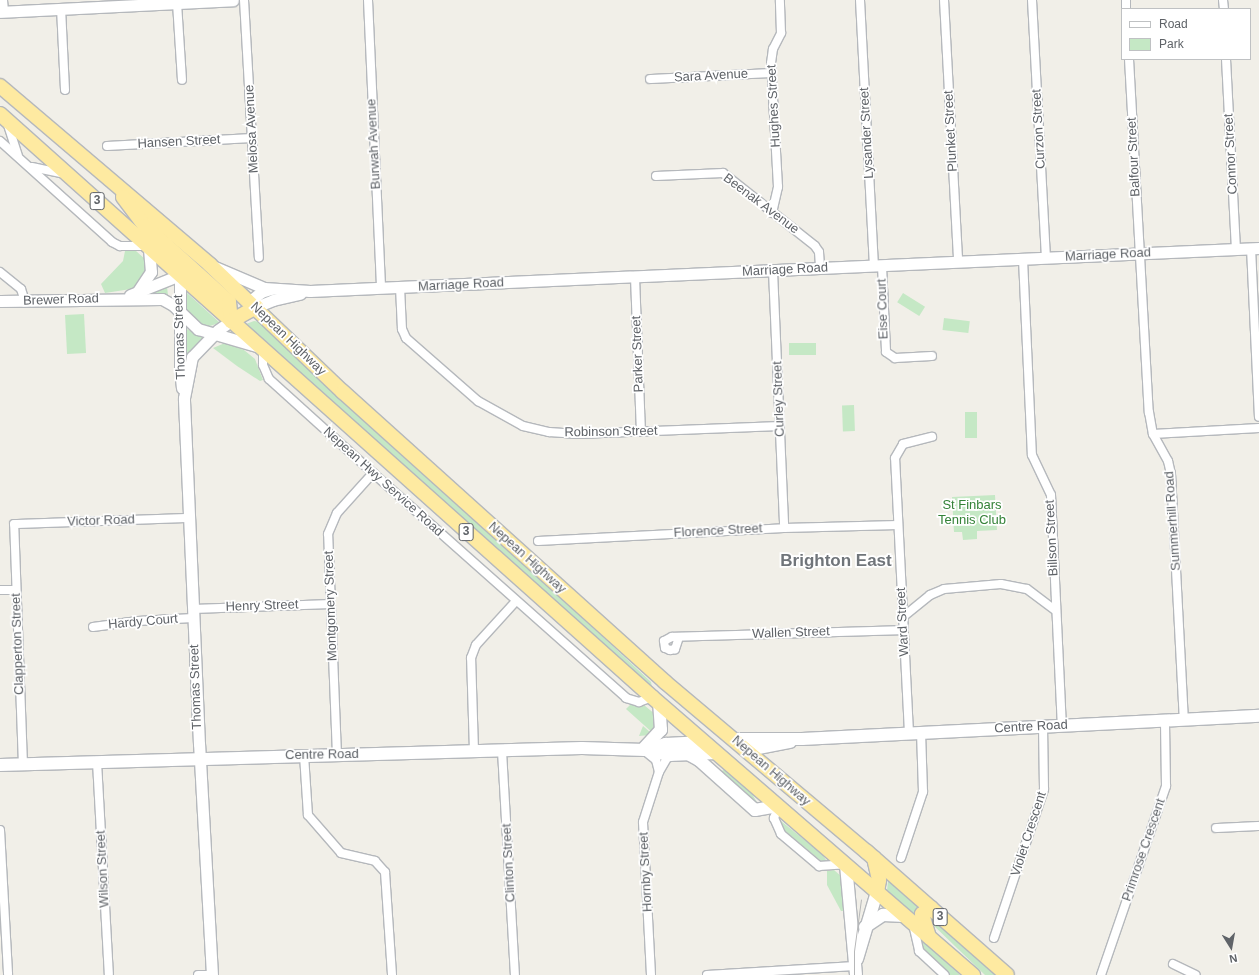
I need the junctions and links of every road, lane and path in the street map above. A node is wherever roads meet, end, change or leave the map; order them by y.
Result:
1 (3, 0) edge
2 (233, 0) edge
3 (244, 0) edge
4 (368, 0) edge
5 (780, 0) edge
6 (860, 0) edge
7 (944, 0) edge
8 (1032, 0) edge
9 (177, 3) junction
10 (61, 8) junction
11 (1, 12) edge
12 (1129, 60) edge
13 (1226, 60) edge
14 (772, 73) junction
15 (650, 79) dead end
16 (182, 80) dead end
17 (0, 86) edge
18 (65, 90) dead end
19 (3, 117) edge
20 (252, 138) junction
21 (0, 141) edge
22 (107, 146) dead end
23 (23, 162) junction
24 (68, 175) junction
25 (656, 176) dead end
26 (112, 180) junction
27 (772, 213) junction
28 (151, 243) junction
29 (1255, 248) edge
30 (1236, 249) junction
31 (1140, 254) junction
32 (259, 258) dead end
33 (1046, 258) junction
34 (1023, 259) junction
35 (958, 262) junction
36 (210, 264) junction
37 (878, 266) junction
38 (820, 268) junction
39 (194, 269) junction
40 (773, 271) junction
41 (0, 272) edge
42 (180, 275) junction
43 (635, 277) junction
44 (400, 287) junction
45 (381, 288) junction
46 (276, 289) junction
47 (310, 291) junction
48 (136, 293) junction
49 (121, 298) junction
50 (0, 301) edge
51 (21, 301) junction
52 (253, 304) junction
53 (179, 311) junction
54 (231, 321) junction
55 (213, 335) junction
56 (261, 348) junction
57 (932, 356) dead end
58 (1258, 371) edge
59 (184, 398) junction
60 (1259, 417) edge
61 (780, 426) junction
62 (1259, 428) edge
63 (641, 432) junction
64 (1153, 434) junction
65 (932, 437) dead end
66 (373, 473) junction
67 (189, 518) junction
68 (14, 524) joint
69 (898, 525) junction
70 (784, 528) junction
71 (538, 541) dead end
72 (0, 590) edge
73 (16, 590) junction
74 (516, 601) junction
75 (331, 604) junction
76 (1056, 610) junction
77 (193, 614) junction
78 (903, 617) junction
79 (93, 627) dead end
80 (903, 630) junction
81 (679, 638) dead end
82 (665, 682) junction
83 (655, 700) junction
84 (1259, 716) edge
85 (1184, 720) junction
86 (1165, 721) junction
87 (1062, 726) junction
88 (1043, 727) junction
89 (915, 733) junction
90 (735, 739) junction
91 (802, 739) junction
92 (703, 742) junction
93 (502, 750) junction
94 (642, 750) junction
95 (748, 750) junction
96 (474, 751) junction
97 (717, 753) junction
98 (688, 754) junction
99 (337, 755) junction
100 (669, 755) junction
101 (304, 756) junction
102 (199, 758) junction
103 (97, 762) junction
104 (22, 764) junction
105 (0, 765) edge
106 (659, 772) junction
107 (778, 806) junction
108 (1259, 826) edge
109 (1216, 828) dead end
110 (0, 830) edge
111 (874, 858) junction
112 (901, 858) dead end
113 (845, 865) junction
114 (1, 878) edge
115 (877, 892) junction
116 (931, 908) junction
117 (908, 919) junction
118 (865, 928) junction
119 (929, 937) junction
120 (994, 938) dead end
121 (1173, 964) dead end
122 (855, 971) edge
123 (8, 975) edge
124 (109, 975) edge
125 (198, 975) edge
126 (212, 975) edge
127 (392, 975) edge
128 (515, 975) edge
129 (652, 975) edge
130 (706, 975) edge
131 (945, 975) edge
132 (973, 975) edge
133 (1007, 975) edge
134 (1101, 975) edge
135 (1196, 975) edge

1 - 11 street
2 - 9 street
3 - 20 street, Melosa Avenue
4 - 45 street, Burwah Avenue
5 - 14 street, Hughes Street
6 - 37 street, Lysander Street
7 - 35 street, Plunket Street
8 - 33 street, Curzon Street
9 - 10 street
9 - 16 street
10 - 11 street
10 - 18 street
12 - 31 street, Balfour Street
13 - 30 street, Connor Street
14 - 15 street, Sara Avenue
14 - 27 street, Hughes Street
17 - 26 highway, Nepean Highway / 3
19 - 23 street
19 - 24 highway, Nepean Highway / 3
20 - 22 street, Hansen Street
20 - 32 street, Melosa Avenue
21 - 23 street
23 - 24 street
23 - 28 street
24 - 28 highway, Nepean Highway / 3
25 - 27 street, Beenak Avenue
26 - 28 highway
26 - 36 highway, Nepean Highway / 3
27 - 38 street, Beenak Avenue
28 - 39 highway
28 - 42 highway, Nepean Highway / 3
28 - 48 street
29 - 30 street, Marriage Road
29 - 58 street
30 - 31 street, Marriage Road
31 - 33 street, Marriage Road
31 - 64 street, Summerhill Road
33 - 34 street, Marriage Road
34 - 35 street, Marriage Road
34 - 76 street, Billson Street
35 - 37 street, Marriage Road
36 - 39 highway
36 - 46 street, Marriage Road
36 - 52 highway, Nepean Highway / 3
37 - 38 street, Marriage Road
37 - 57 street, Eise Court
38 - 40 street, Marriage Road
39 - 42 highway
39 - 54 highway
40 - 43 street, Marriage Road
40 - 61 street, Curley Street
41 - 51 street
42 - 48 street, Brewer Road
42 - 53 street, Thomas Street
42 - 54 highway, Nepean Highway / 3
43 - 44 street, Marriage Road
43 - 63 street, Parker Street
44 - 45 street, Marriage Road
44 - 63 street, Robinson Street
45 - 47 street, Marriage Road
46 - 47 street, Marriage Road
46 - 52 street
47 - 52 street, Marriage Road
48 - 49 street, Brewer Road
49 - 51 street, Brewer Road
49 - 53 street, Brewer Road
50 - 51 street, Brewer Road
52 - 54 highway
52 - 82 highway, Nepean Highway / 3
53 - 55 street, Brewer Road
53 - 59 street, Thomas Street
54 - 55 street, Thomas Street
54 - 56 highway, Nepean Highway / 3
55 - 56 street, Brewer Road
55 - 59 street, Thomas Street
56 - 66 street, Nepean Hwy Service Road
56 - 83 highway, Nepean Highway / 3
58 - 60 street
59 - 67 street, Thomas Street
61 - 63 street, Robinson Street
61 - 70 street, Curley Street
62 - 64 street
64 - 85 street, Summerhill Road
65 - 69 street, Ward Street
66 - 74 street, Nepean Hwy Service Road
66 - 75 street, Montgomery Street
67 - 68 street, Victor Road
67 - 77 street, Thomas Street
68 - 73 street, Clapperton Street
69 - 70 street, Florence Street
69 - 78 street, Ward Street
70 - 71 street, Florence Street
72 - 73 street
73 - 104 street, Clapperton Street
74 - 83 street, Nepean Hwy Service Road
74 - 96 street
75 - 77 street, Henry Street
75 - 99 street, Montgomery Street
76 - 78 street
76 - 87 street, Billson Street
77 - 79 street, Hardy Court
77 - 102 street, Thomas Street
78 - 80 street, Ward Street
80 - 81 street, Wallen Street
80 - 89 street, Ward Street
82 - 83 highway
82 - 90 highway, Nepean Highway / 3
83 - 92 highway, Nepean Highway / 3
83 - 94 main road
84 - 85 main road, Centre Road
85 - 86 main road, Centre Road
86 - 87 main road, Centre Road
86 - 134 street, Primrose Crescent
87 - 88 main road, Centre Road
88 - 89 main road, Centre Road
88 - 120 street, Violet Crescent
89 - 91 main road, Centre Road
89 - 112 street, Ward Street
90 - 91 main road, Centre Road
90 - 92 highway, Centre Road
90 - 95 highway, Nepean Highway / 3
91 - 95 main road, Centre Road
92 - 94 main road, Centre Road
92 - 97 highway, Nepean Highway / 3
93 - 94 main road, Centre Road
93 - 96 main road, Centre Road
93 - 128 street, Clinton Street
94 - 100 main road, Centre Road
94 - 106 street
95 - 97 highway, Centre Road
95 - 111 highway, Nepean Highway / 3
96 - 99 main road, Centre Road
97 - 98 main road, Centre Road
97 - 107 highway, Nepean Highway / 3
98 - 100 main road, Centre Road
98 - 107 main road
99 - 101 main road, Centre Road
100 - 106 street, Hornby Street
101 - 102 main road, Centre Road
101 - 127 street
102 - 103 main road, Centre Road
102 - 126 street, Thomas Street
103 - 104 main road, Centre Road
103 - 124 street, Wilson Street
104 - 105 main road, Centre Road
106 - 129 street, Hornby Street
107 - 113 highway, Nepean Highway / 3
107 - 113 street
108 - 109 street
110 - 114 street
111 - 115 highway
111 - 116 highway, Nepean Highway / 3
113 - 115 highway, Nepean Highway / 3
113 - 122 main road
114 - 123 street
115 - 117 highway, Nepean Highway / 3
115 - 118 main road
116 - 119 highway
116 - 133 highway, Nepean Highway / 3
117 - 118 main road
117 - 119 highway, Nepean Highway / 3
117 - 131 street
118 - 122 main road
119 - 132 highway, Nepean Highway / 3
121 - 135 street
122 - 130 street
125 - 126 street

